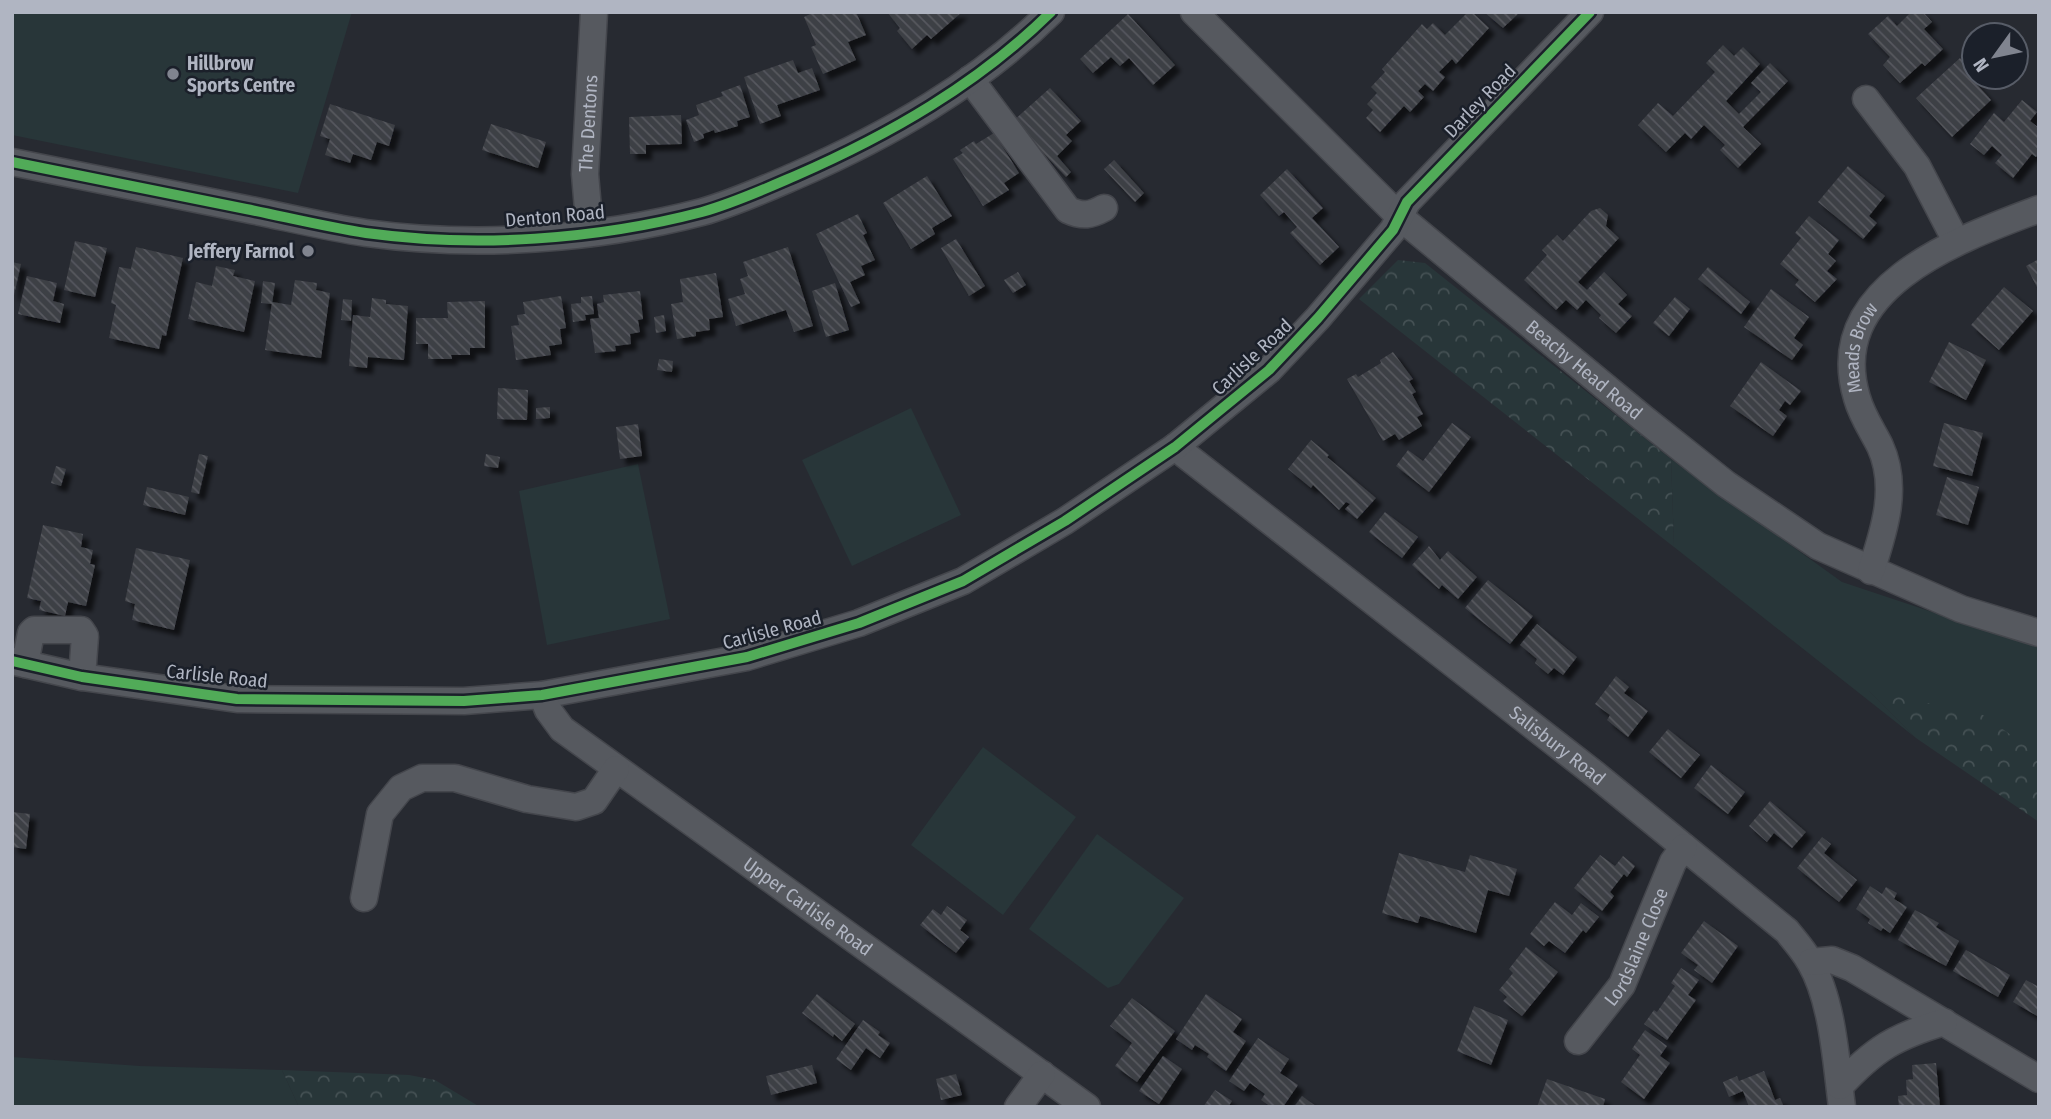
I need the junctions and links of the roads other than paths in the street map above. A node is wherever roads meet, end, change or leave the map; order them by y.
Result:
1 (594, 12) edge
2 (1051, 12) edge
3 (1194, 12) edge
4 (1590, 12) edge
5 (970, 79) junction
6 (1866, 99) dead end
7 (12, 162) edge
8 (1104, 208) dead end
9 (2039, 209) edge
10 (1400, 217) junction
11 (590, 233) junction
12 (1956, 241) junction
13 (1175, 447) junction
14 (1871, 571) junction
15 (2039, 633) edge
16 (18, 663) edge
17 (82, 677) junction
18 (542, 695) junction
19 (616, 769) junction
20 (1684, 847) junction
21 (364, 898) dead end
22 (1811, 962) junction
23 (1944, 1022) junction
24 (1578, 1041) dead end
25 (1042, 1074) junction
26 (2039, 1079) edge
27 (1841, 1096) edge
28 (1018, 1107) edge
29 (1087, 1107) edge

1 - 11 street, The Dentons
2 - 5 street, Denton Road
3 - 10 street, Beachy Head Road
4 - 10 street, Darley Road
5 - 8 street
5 - 11 street, Denton Road
6 - 12 street
7 - 11 street, Denton Road
9 - 12 street, Meads Brow
10 - 13 street, Carlisle Road
10 - 14 street, Beachy Head Road
12 - 14 street, Meads Brow
13 - 18 street, Carlisle Road
13 - 20 street, Salisbury Road
14 - 15 street, Beachy Head Road
16 - 17 street, Carlisle Road
16 - 17 street
17 - 18 street, Carlisle Road
18 - 19 street, Upper Carlisle Road
19 - 21 street
19 - 25 street, Upper Carlisle Road
20 - 22 street, Salisbury Road
20 - 24 street, Lordslaine Close
22 - 23 street
22 - 27 street, Salisbury Road
23 - 26 street
23 - 27 street
25 - 28 street
25 - 29 street, Upper Carlisle Road

